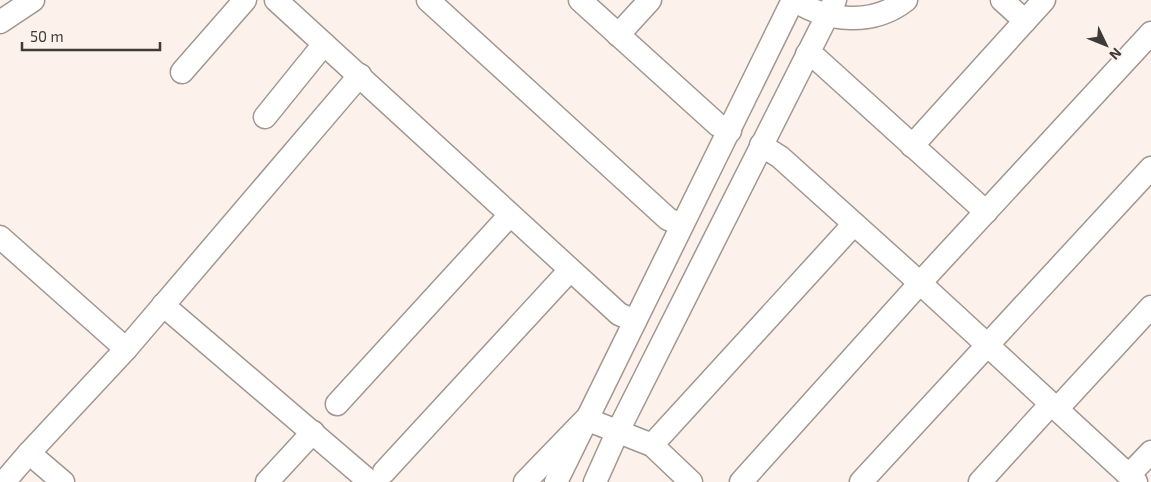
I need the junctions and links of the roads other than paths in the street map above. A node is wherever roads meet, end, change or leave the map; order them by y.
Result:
1 (33, 0) edge
2 (245, 0) edge
3 (276, 0) edge
4 (428, 0) edge
5 (580, 0) edge
6 (650, 0) edge
7 (794, 0) edge
8 (906, 0) edge
9 (1002, 0) edge
10 (1044, 0) edge
11 (831, 8) edge
12 (1025, 21) junction
13 (0, 22) edge
14 (1151, 33) edge
15 (618, 35) junction
16 (324, 44) junction
17 (807, 54) junction
18 (182, 72) dead end
19 (360, 75) junction
20 (265, 117) dead end
21 (730, 131) junction
22 (761, 145) junction
23 (912, 146) junction
24 (1151, 168) edge
25 (986, 212) junction
26 (510, 215) junction
27 (854, 224) junction
28 (682, 225) junction
29 (0, 237) edge
30 (570, 270) junction
31 (920, 283) junction
32 (163, 305) junction
33 (1151, 307) edge
34 (634, 321) junction
35 (987, 345) junction
36 (126, 348) junction
37 (337, 404) dead end
38 (1054, 407) junction
39 (586, 419) junction
40 (313, 432) junction
41 (617, 433) junction
42 (652, 446) junction
43 (1151, 452) edge
44 (29, 453) junction
45 (377, 477) edge
46 (600, 477) edge
47 (1132, 479) edge
48 (4, 482) edge
49 (63, 482) edge
50 (268, 482) edge
51 (524, 482) edge
52 (556, 482) edge
53 (691, 482) edge
54 (742, 482) edge
55 (861, 482) edge
56 (980, 482) edge

1 - 13 street
2 - 18 street
3 - 16 street
4 - 28 street
5 - 15 street
6 - 15 street
7 - 11 street
7 - 21 street
8 - 11 street
9 - 12 street
10 - 12 street
11 - 17 street
12 - 23 street
14 - 25 street
15 - 21 street
16 - 19 street
16 - 20 street
17 - 22 street
17 - 23 street
19 - 26 street
19 - 32 street
21 - 28 street
22 - 27 street
22 - 41 street
23 - 25 street
24 - 35 street
25 - 31 street
26 - 30 street
26 - 37 street
27 - 31 street
27 - 42 street
28 - 34 street
29 - 36 street
30 - 34 street
30 - 45 street
31 - 35 street
31 - 54 street
32 - 36 street
32 - 40 street
33 - 38 street
34 - 39 street
35 - 38 street
35 - 55 street
36 - 44 street
38 - 47 street
38 - 56 street
39 - 41 street
39 - 51 street
39 - 52 street
40 - 45 street
40 - 50 street
41 - 42 street
41 - 46 street
42 - 53 street
43 - 47 street
44 - 48 street
44 - 49 street

